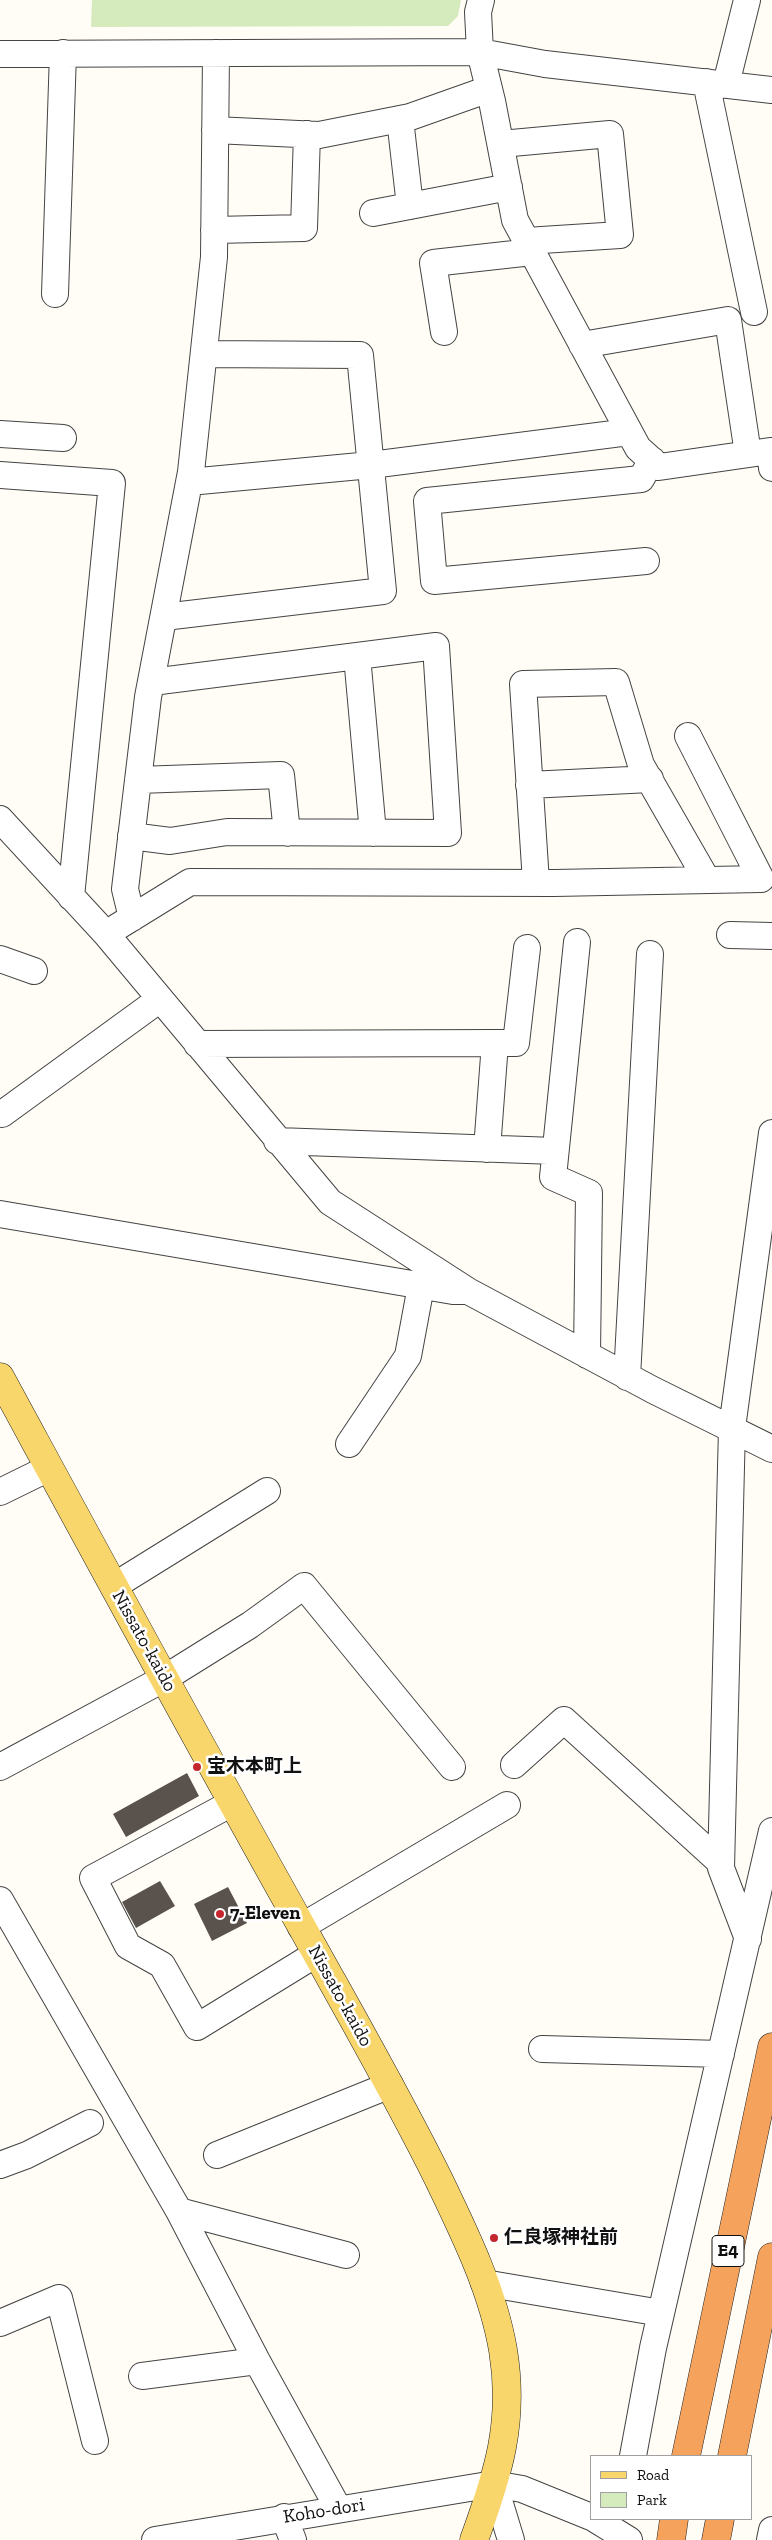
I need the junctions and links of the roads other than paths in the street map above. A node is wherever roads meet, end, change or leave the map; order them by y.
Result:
1 (481, 0) edge
2 (747, 0) edge
3 (480, 52) junction
4 (63, 53) junction
5 (216, 53) junction
6 (0, 54) edge
7 (716, 83) junction
8 (489, 88) junction
9 (772, 90) edge
10 (400, 119) junction
11 (215, 130) junction
12 (307, 134) junction
13 (501, 144) junction
14 (509, 186) junction
15 (410, 206) junction
16 (373, 213) dead end
17 (214, 230) junction
18 (529, 247) junction
19 (55, 294) dead end
20 (763, 310) edge
21 (728, 320) junction
22 (444, 332) dead end
23 (582, 345) junction
24 (204, 354) junction
25 (629, 432) junction
26 (0, 434) edge
27 (63, 438) dead end
28 (748, 454) junction
29 (652, 460) junction
30 (371, 465) junction
31 (772, 468) edge
32 (0, 475) edge
33 (189, 482) junction
34 (646, 561) dead end
35 (164, 617) junction
36 (357, 656) junction
37 (152, 682) junction
38 (688, 736) dead end
39 (650, 779) junction
40 (138, 780) junction
41 (529, 785) junction
42 (0, 819) edge
43 (287, 833) junction
44 (373, 833) junction
45 (131, 836) junction
46 (707, 880) junction
47 (536, 882) junction
48 (71, 897) junction
49 (132, 918) junction
50 (106, 934) junction
51 (730, 935) dead end
52 (772, 936) edge
53 (577, 942) dead end
54 (527, 948) dead end
55 (650, 954) dead end
56 (0, 959) edge
57 (34, 971) dead end
58 (160, 999) junction
59 (495, 1042) junction
60 (197, 1044) junction
61 (2, 1114) dead end
62 (772, 1134) edge
63 (277, 1141) junction
64 (487, 1149) junction
65 (555, 1151) junction
66 (0, 1214) edge
67 (421, 1286) junction
68 (468, 1291) junction
69 (587, 1355) junction
70 (627, 1376) junction
71 (2, 1386) edge
72 (732, 1428) junction
73 (349, 1444) dead end
74 (772, 1449) edge
75 (49, 1468) junction
76 (267, 1491) dead end
77 (0, 1492) edge
78 (114, 1586) junction
79 (164, 1678) junction
80 (514, 1765) dead end
81 (0, 1766) edge
82 (452, 1767) dead end
83 (232, 1803) junction
84 (507, 1805) dead end
85 (772, 1830) edge
86 (721, 1863) junction
87 (0, 1900) edge
88 (301, 1927) junction
89 (748, 1939) junction
90 (316, 1954) junction
91 (772, 2047) edge
92 (542, 2049) dead end
93 (721, 2054) junction
94 (390, 2085) junction
95 (90, 2123) dead end
96 (217, 2154) dead end
97 (0, 2165) edge
98 (179, 2211) junction
99 (346, 2255) dead end
100 (772, 2257) edge
101 (484, 2283) junction
102 (661, 2313) junction
103 (0, 2323) edge
104 (257, 2361) junction
105 (142, 2376) dead end
106 (95, 2441) dead end
107 (633, 2455) edge
108 (686, 2455) edge
109 (732, 2455) edge
110 (494, 2484) junction
111 (338, 2508) junction
112 (590, 2517) edge
113 (598, 2520) edge
114 (674, 2520) edge
115 (720, 2520) edge
116 (289, 2529) edge
117 (772, 2530) edge
118 (622, 2533) edge
119 (154, 2540) edge
120 (474, 2540) edge
121 (511, 2540) edge
122 (671, 2540) edge
123 (716, 2540) edge
124 (770, 2540) edge

1 - 3 street
2 - 7 street
3 - 5 street
3 - 7 street
3 - 8 street
4 - 5 street
4 - 6 street
4 - 19 street
5 - 11 street
7 - 9 street
7 - 20 street
8 - 10 street
8 - 13 street
10 - 12 street
10 - 15 street
11 - 12 street
11 - 17 street
12 - 17 street
13 - 14 street
13 - 18 street
14 - 15 street
14 - 18 street
15 - 16 street
17 - 24 street
18 - 22 street
18 - 23 street
20 - 21 street
21 - 23 street
21 - 28 street
23 - 25 street
24 - 30 street
24 - 33 street
25 - 29 street
25 - 30 street
26 - 27 street
28 - 29 street
28 - 31 street
29 - 34 street
30 - 33 street
30 - 35 street
32 - 48 street
33 - 35 street
35 - 37 street
36 - 37 street
36 - 44 street
36 - 44 street
37 - 40 street
38 - 46 street
39 - 41 street
39 - 41 street
39 - 46 street
40 - 43 street
40 - 45 street
41 - 47 street
42 - 48 street
43 - 44 street
43 - 45 street
45 - 49 street
46 - 47 street
47 - 49 street
48 - 50 street
49 - 50 street
50 - 58 street
51 - 52 street
53 - 65 street
54 - 59 street
55 - 70 street
56 - 57 street
58 - 60 street
58 - 61 street
59 - 60 street
59 - 64 street
60 - 63 street
62 - 72 street
63 - 64 street
63 - 68 street
64 - 65 street
65 - 69 street
66 - 67 street
67 - 68 street
67 - 73 street
68 - 69 street
69 - 70 street
70 - 72 street
71 - 75 main road, Nissato-kaido
72 - 74 street
72 - 86 street
75 - 77 street
75 - 78 main road, Nissato-kaido
76 - 78 street
78 - 79 main road, Nissato-kaido
79 - 81 street
79 - 82 street
79 - 83 main road, Nissato-kaido
80 - 86 street
83 - 88 main road, Nissato-kaido
83 - 90 street
84 - 88 street
85 - 89 street
86 - 89 street
87 - 98 street
88 - 90 main road, Nissato-kaido
89 - 93 street
90 - 94 main road, Nissato-kaido
91 - 108 highway, E4
92 - 93 street
93 - 102 street
94 - 96 street
94 - 101 main road, Nissato-kaido
95 - 97 street
98 - 99 street
98 - 104 street
100 - 109 highway, E4
101 - 102 street
101 - 110 main road, Nissato-kaido
102 - 107 street
103 - 106 street
104 - 105 street
104 - 111 street
110 - 111 street, Koho-dori
110 - 112 street, Koho-dori
110 - 120 main road, Nissato-kaido
110 - 121 street
111 - 116 street, Koho-dori
113 - 118 street
114 - 122 highway
115 - 123 highway
116 - 119 street, Koho-dori
117 - 124 street

